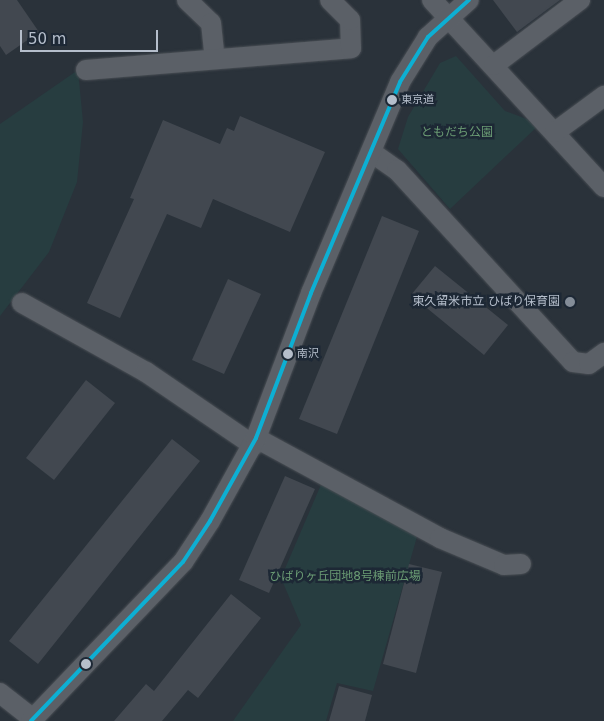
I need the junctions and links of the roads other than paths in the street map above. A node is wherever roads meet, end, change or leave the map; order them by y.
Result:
1 (186, 0) edge
2 (330, 0) edge
3 (432, 0) edge
4 (468, 0) edge
5 (580, 0) edge
6 (448, 16) junction
7 (215, 59) junction
8 (494, 64) junction
9 (86, 70) dead end
10 (604, 96) edge
11 (555, 132) junction
12 (371, 152) junction
13 (604, 187) edge
14 (22, 303) dead end
15 (604, 353) edge
16 (255, 442) junction
17 (521, 564) dead end
18 (0, 693) edge
19 (32, 720) edge

1 - 7 street
2 - 7 street
3 - 6 street
4 - 6 street
5 - 8 street
6 - 8 street
6 - 12 street
7 - 9 street
8 - 11 street
10 - 11 street
11 - 13 street
12 - 15 street
12 - 16 street
14 - 16 street
16 - 17 street
16 - 19 street
18 - 19 street

